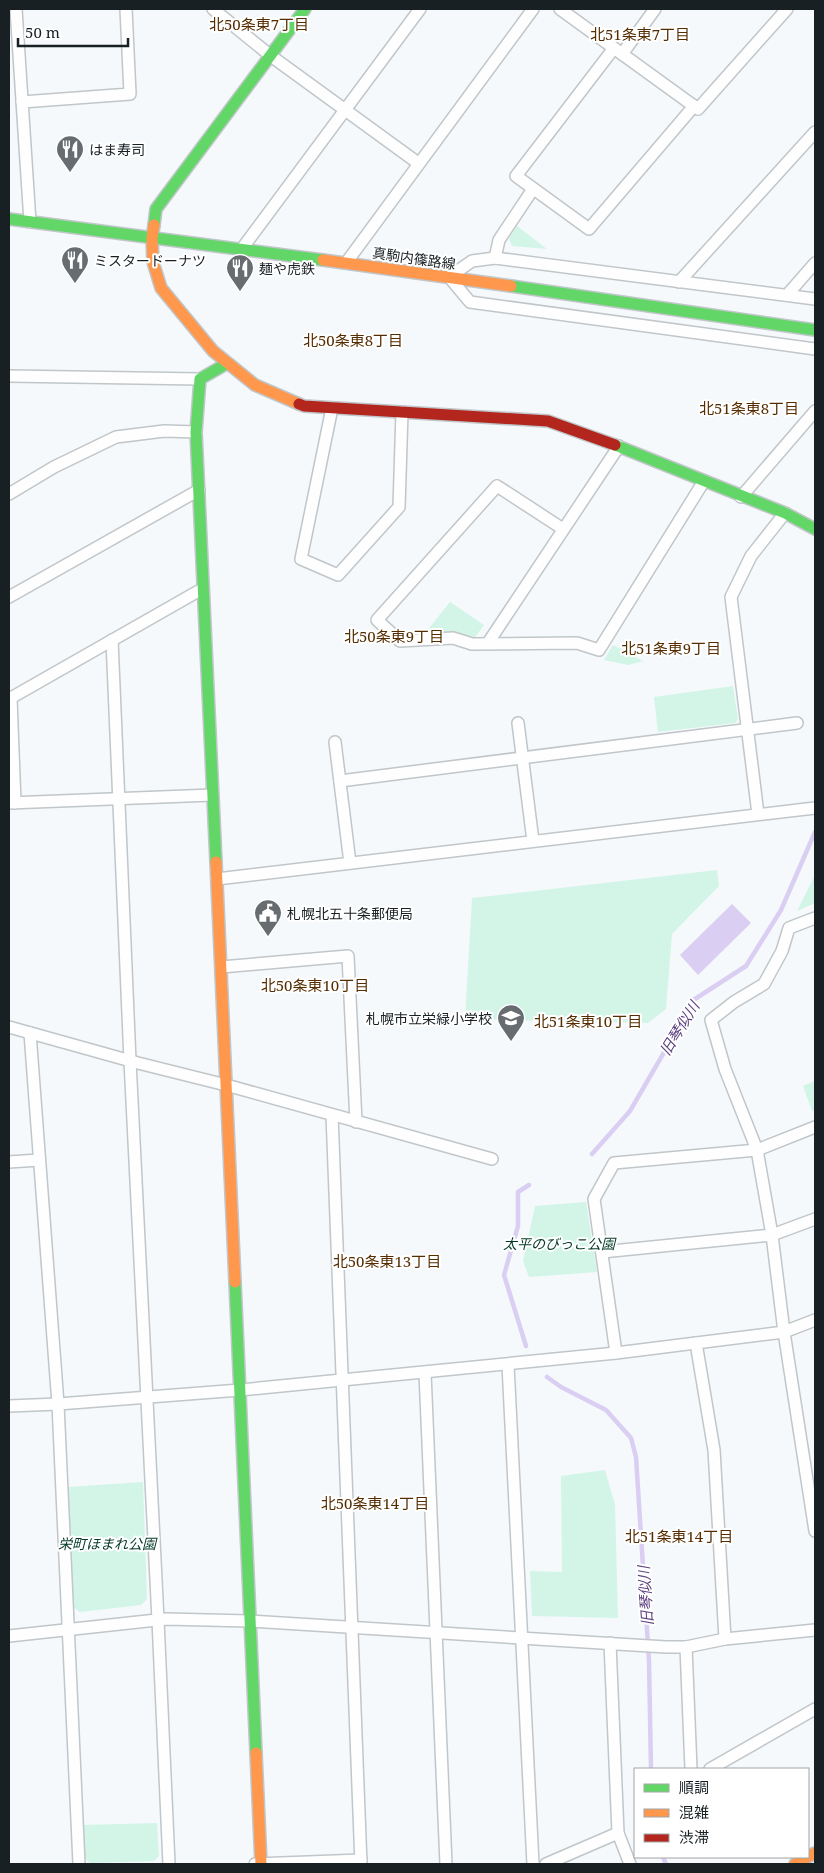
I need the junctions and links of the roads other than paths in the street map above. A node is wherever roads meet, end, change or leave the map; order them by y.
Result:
1 (16, 9) edge
2 (126, 9) edge
3 (213, 9) edge
4 (305, 9) edge
5 (420, 9) edge
6 (533, 9) edge
7 (560, 9) edge
8 (655, 9) edge
9 (786, 9) edge
10 (618, 51) junction
11 (271, 56) junction
12 (22, 102) junction
13 (694, 106) junction
14 (344, 108) junction
15 (815, 132) edge
16 (418, 163) junction
17 (533, 189) junction
18 (9, 219) edge
19 (30, 222) junction
20 (152, 238) junction
21 (241, 250) junction
22 (495, 258) junction
23 (346, 263) junction
24 (815, 263) edge
25 (449, 277) junction
26 (679, 282) junction
27 (787, 295) junction
28 (815, 299) edge
29 (815, 330) edge
30 (815, 349) edge
31 (226, 364) junction
32 (9, 376) edge
33 (200, 379) junction
34 (332, 408) junction
35 (815, 411) edge
36 (402, 412) junction
37 (196, 432) junction
38 (619, 446) junction
39 (704, 481) junction
40 (198, 490) junction
41 (9, 494) edge
42 (741, 497) junction
43 (785, 513) junction
44 (815, 529) edge
45 (563, 530) junction
46 (202, 589) junction
47 (9, 597) edge
48 (112, 640) junction
49 (488, 643) junction
50 (10, 698) edge
51 (518, 723) dead end
52 (797, 723) dead end
53 (748, 730) junction
54 (335, 742) dead end
55 (522, 758) junction
56 (340, 781) junction
57 (212, 795) junction
58 (119, 798) junction
59 (12, 803) edge
60 (815, 808) edge
61 (758, 814) junction
62 (533, 841) junction
63 (350, 863) junction
64 (216, 878) junction
65 (815, 918) edge
66 (222, 967) junction
67 (9, 1028) edge
68 (30, 1033) junction
69 (130, 1061) junction
70 (226, 1084) junction
71 (332, 1115) junction
72 (356, 1122) junction
73 (815, 1127) edge
74 (757, 1150) junction
75 (492, 1158) dead end
76 (38, 1160) junction
77 (9, 1162) edge
78 (815, 1219) edge
79 (772, 1235) junction
80 (602, 1252) junction
81 (815, 1320) edge
82 (784, 1332) junction
83 (696, 1343) junction
84 (616, 1353) junction
85 (508, 1364) junction
86 (425, 1373) junction
87 (342, 1381) junction
88 (240, 1390) junction
89 (146, 1397) junction
90 (58, 1404) junction
91 (9, 1406) edge
92 (813, 1505) edge
93 (815, 1531) edge
94 (158, 1620) junction
95 (249, 1621) junction
96 (353, 1627) junction
97 (68, 1630) junction
98 (815, 1630) edge
99 (436, 1633) junction
100 (9, 1636) edge
101 (521, 1638) junction
102 (725, 1639) junction
103 (610, 1643) junction
104 (686, 1647) junction
105 (815, 1709) edge
106 (692, 1768) edge
107 (712, 1768) edge
108 (618, 1834) junction
109 (361, 1862) edge
110 (79, 1864) edge
111 (169, 1864) edge
112 (255, 1864) edge
113 (261, 1864) edge
114 (446, 1864) edge
115 (533, 1864) edge
116 (546, 1864) edge
117 (630, 1864) edge

1 - 12 street
2 - 12 street
3 - 11 street
4 - 11 street
5 - 14 street
6 - 16 street
7 - 10 street
8 - 10 street
9 - 13 street
10 - 13 street
10 - 17 street
11 - 14 street
11 - 20 street
12 - 19 street
13 - 17 street
14 - 16 street
14 - 21 street
15 - 26 street
16 - 23 street
17 - 22 street
18 - 19 street, 真駒内篠路線
19 - 20 street, 真駒内篠路線
20 - 21 street, 真駒内篠路線
20 - 31 street
21 - 23 street, 真駒内篠路線
22 - 25 street
22 - 26 street
23 - 25 street, 真駒内篠路線
24 - 27 street
25 - 29 street, 真駒内篠路線
25 - 30 street
26 - 27 street
27 - 28 street
31 - 33 street
31 - 34 street
32 - 33 street
33 - 37 street
34 - 36 street
34 - 36 street
35 - 42 street
36 - 38 street
37 - 40 street
37 - 41 street
38 - 39 street
38 - 45 street
39 - 42 street
39 - 49 street
40 - 46 street
40 - 47 street
42 - 43 street
43 - 44 street
43 - 53 street
45 - 49 street
45 - 49 street
46 - 48 street
46 - 57 street
48 - 50 street
48 - 58 street
50 - 59 street
51 - 55 street
52 - 53 street
53 - 55 street
53 - 61 street
54 - 56 street
55 - 56 street
55 - 62 street
56 - 63 street
57 - 58 street
57 - 64 street
58 - 59 street
58 - 69 street
60 - 61 street
61 - 62 street
62 - 63 street
63 - 64 street
64 - 66 street
65 - 74 street
66 - 70 street
66 - 72 street
67 - 68 street
68 - 69 street
68 - 76 street
69 - 70 street
69 - 89 street
70 - 71 street
70 - 88 street
71 - 72 street
71 - 87 street
72 - 75 street
73 - 74 street
74 - 79 street
74 - 80 street
76 - 77 street
76 - 90 street
78 - 79 street
79 - 80 street
79 - 82 street
80 - 84 street
81 - 82 street
82 - 83 street
82 - 92 street
83 - 84 street
83 - 102 street
84 - 85 street
85 - 86 street
85 - 101 street
86 - 87 street
86 - 99 street
87 - 88 street
87 - 96 street
88 - 89 street
88 - 95 street
89 - 90 street
89 - 94 street
90 - 91 street
90 - 97 street
92 - 93 street
94 - 95 street
94 - 97 street
94 - 111 street
95 - 96 street
95 - 113 street
96 - 99 street
96 - 109 street
97 - 100 street
97 - 110 street
98 - 102 street
99 - 101 street
99 - 114 street
101 - 103 street
101 - 115 street
102 - 104 street
103 - 104 street
103 - 108 street
104 - 106 street
105 - 107 street
108 - 116 street
108 - 117 street
109 - 113 street
112 - 113 street

